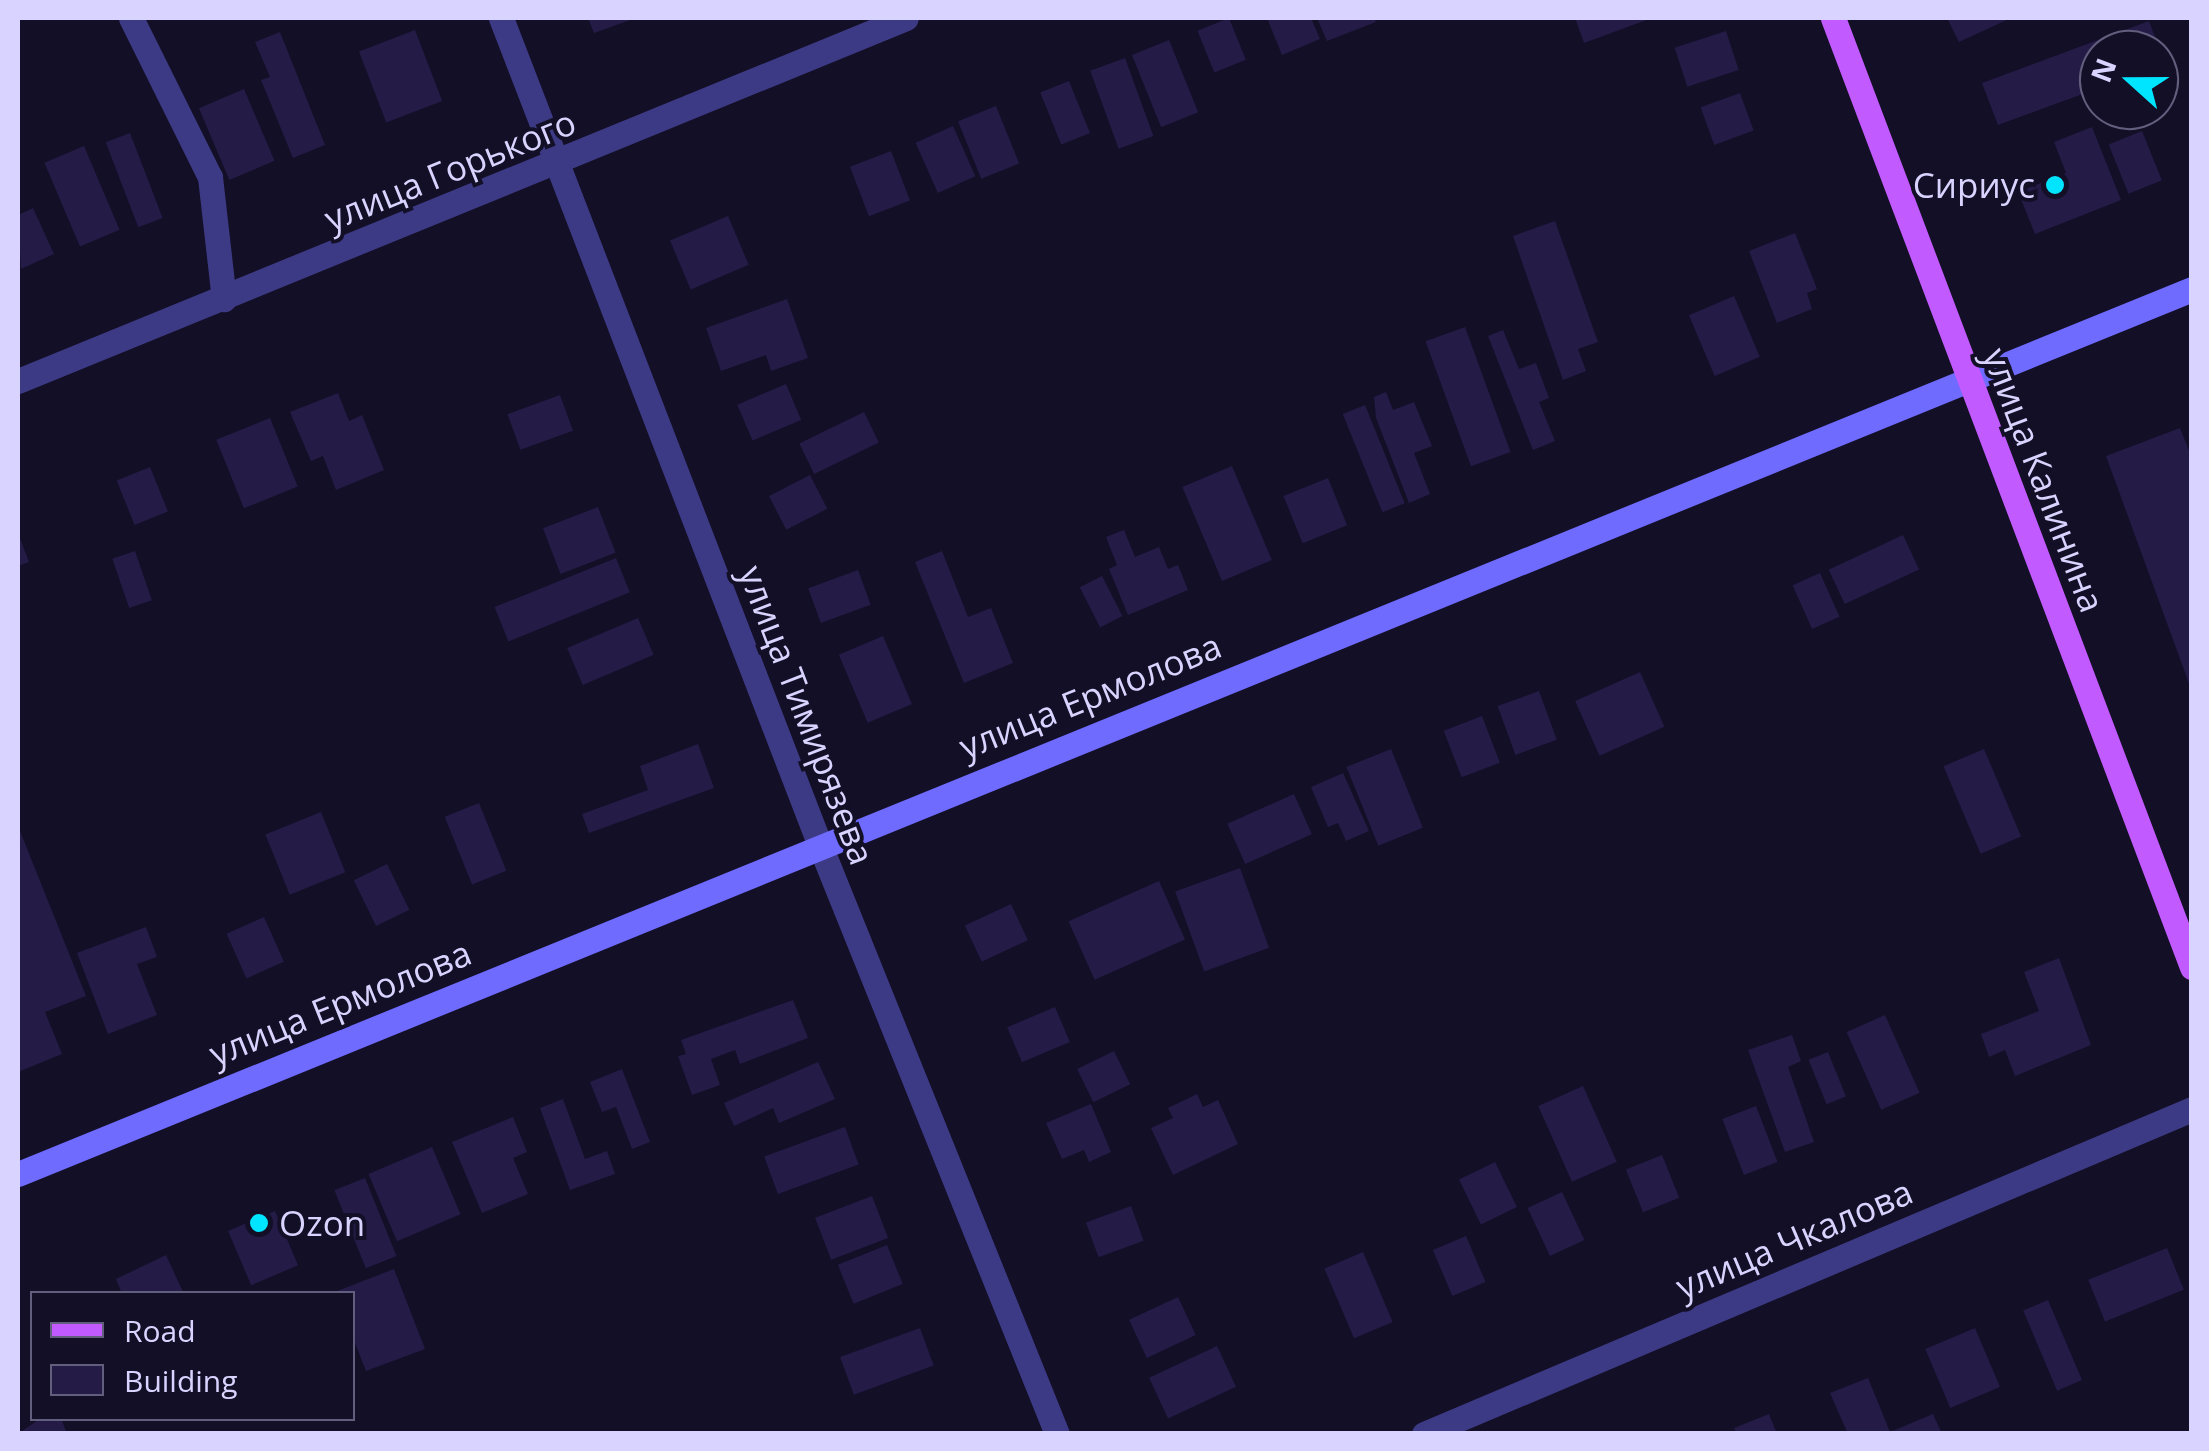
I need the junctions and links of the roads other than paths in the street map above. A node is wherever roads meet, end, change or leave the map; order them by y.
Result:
1 (130, 18) edge
2 (501, 18) edge
3 (906, 18) edge
4 (1834, 18) edge
5 (557, 165) junction
6 (2192, 289) edge
7 (224, 299) junction
8 (1967, 378) junction
9 (18, 381) edge
10 (819, 844) junction
11 (2192, 967) edge
12 (2192, 1109) edge
13 (18, 1174) edge
14 (1058, 1434) edge
15 (1424, 1434) edge

1 - 7 street
2 - 5 street, улица Тимирязева
3 - 5 street, улица Горького
4 - 8 main road, улица Калинина
5 - 7 street, улица Горького
5 - 10 street, улица Тимирязева
6 - 8 street, улица Ермолова
7 - 9 street, улица Горького
8 - 10 street, улица Ермолова
8 - 11 main road, улица Калинина
10 - 13 street, улица Ермолова
10 - 14 street, улица Тимирязева
12 - 15 street, улица Чкалова

